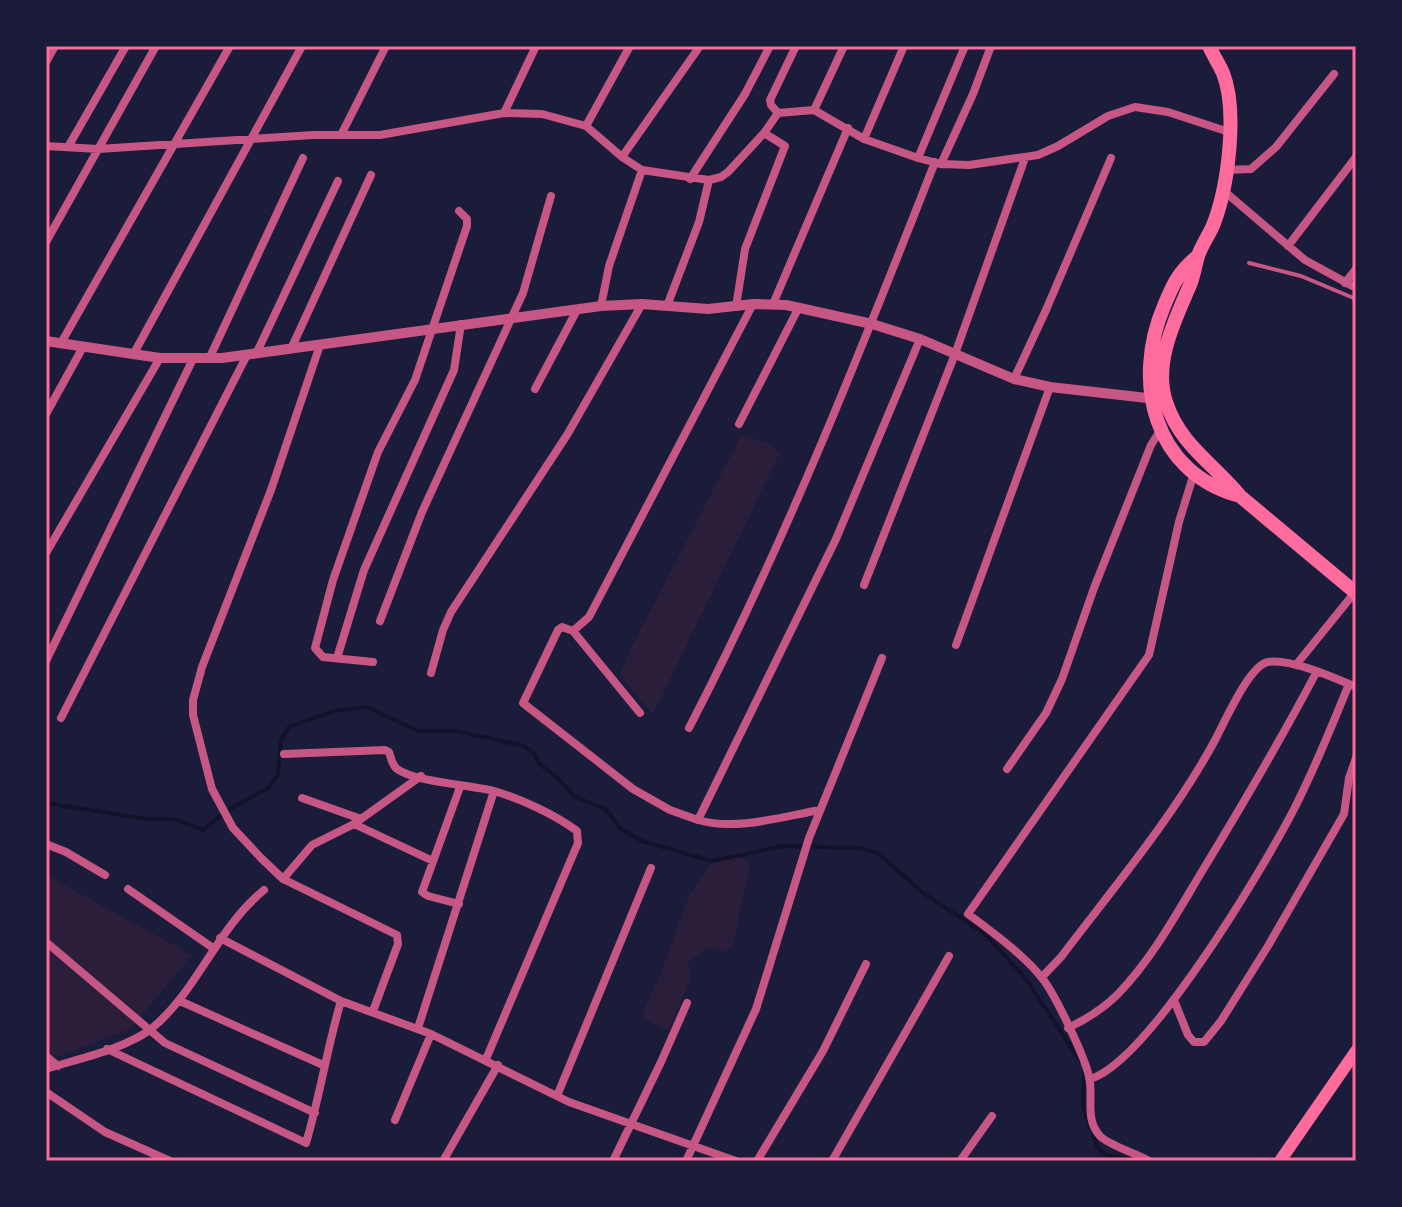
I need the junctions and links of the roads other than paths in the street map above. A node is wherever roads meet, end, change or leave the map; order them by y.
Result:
1 (55, 46) edge
2 (126, 46) edge
3 (156, 46) edge
4 (230, 46) edge
5 (302, 46) edge
6 (386, 46) edge
7 (536, 46) edge
8 (630, 46) edge
9 (700, 46) edge
10 (770, 46) edge
11 (796, 46) edge
12 (844, 46) edge
13 (904, 46) edge
14 (965, 46) edge
15 (991, 46) edge
16 (1209, 46) edge
17 (46, 62) edge
18 (1334, 74) dead end
19 (814, 110) junction
20 (504, 113) junction
21 (778, 113) junction
22 (586, 126) junction
23 (848, 128) junction
24 (1229, 132) junction
25 (764, 133) junction
26 (341, 135) junction
27 (864, 139) junction
28 (249, 141) junction
29 (175, 143) junction
30 (46, 146) edge
31 (68, 147) junction
32 (98, 149) junction
33 (622, 157) junction
34 (1356, 157) edge
35 (303, 158) dead end
36 (918, 158) junction
37 (1025, 158) junction
38 (1111, 158) dead end
39 (938, 163) junction
40 (642, 170) junction
41 (1227, 170) junction
42 (371, 175) dead end
43 (690, 179) junction
44 (709, 180) junction
45 (338, 181) dead end
46 (1224, 191) junction
47 (551, 196) dead end
48 (459, 211) dead end
49 (46, 242) edge
50 (1288, 246) junction
51 (1249, 263) dead end
52 (1356, 269) edge
53 (1345, 283) junction
54 (1356, 288) edge
55 (1356, 299) edge
56 (642, 304) junction
57 (753, 304) junction
58 (773, 304) junction
59 (601, 306) junction
60 (667, 306) junction
61 (736, 307) junction
62 (799, 307) junction
63 (577, 310) junction
64 (511, 317) junction
65 (461, 324) junction
66 (872, 324) junction
67 (431, 327) junction
68 (920, 339) junction
69 (46, 341) edge
70 (61, 343) junction
71 (320, 345) junction
72 (83, 347) junction
73 (291, 349) junction
74 (955, 354) junction
75 (133, 355) junction
76 (252, 355) junction
77 (160, 358) junction
78 (193, 359) junction
79 (209, 359) junction
80 (1014, 379) junction
81 (1050, 387) junction
82 (535, 389) dead end
83 (1157, 399) junction
84 (46, 414) edge
85 (739, 424) dead end
86 (1161, 429) junction
87 (1194, 473) junction
88 (1240, 496) junction
89 (46, 553) edge
90 (864, 585) dead end
91 (1356, 593) edge
92 (380, 621) dead end
93 (573, 631) junction
94 (956, 645) dead end
95 (337, 658) junction
96 (882, 658) dead end
97 (46, 661) edge
98 (373, 662) dead end
99 (1296, 665) junction
100 (431, 673) dead end
101 (1316, 673) junction
102 (1353, 686) edge
103 (640, 713) dead end
104 (61, 718) dead end
105 (689, 728) dead end
106 (284, 754) dead end
107 (1356, 758) edge
108 (1007, 769) dead end
109 (421, 776) junction
110 (460, 787) junction
111 (494, 791) junction
112 (302, 798) dead end
113 (820, 810) junction
114 (698, 820) junction
115 (358, 822) junction
116 (46, 844) edge
117 (433, 861) junction
118 (651, 868) dead end
119 (105, 875) dead end
120 (283, 879) junction
121 (128, 889) dead end
122 (264, 890) dead end
123 (459, 904) junction
124 (220, 938) junction
125 (46, 942) edge
126 (213, 948) junction
127 (949, 956) dead end
128 (866, 964) dead end
129 (1042, 977) junction
130 (1174, 1000) junction
131 (180, 1001) junction
132 (341, 1001) junction
133 (687, 1003) dead end
134 (373, 1011) junction
135 (418, 1028) junction
136 (1068, 1028) junction
137 (149, 1031) junction
138 (431, 1034) junction
139 (107, 1049) junction
140 (1356, 1051) edge
141 (46, 1056) edge
142 (486, 1059) junction
143 (323, 1065) junction
144 (498, 1065) junction
145 (58, 1066) junction
146 (46, 1069) edge
147 (1090, 1079) junction
148 (46, 1092) edge
149 (557, 1096) junction
150 (315, 1113) junction
151 (992, 1116) dead end
152 (395, 1120) dead end
153 (629, 1124) junction
154 (695, 1146) junction
155 (170, 1161) edge
156 (443, 1161) edge
157 (613, 1161) edge
158 (686, 1161) edge
159 (734, 1161) edge
160 (757, 1161) edge
161 (832, 1161) edge
162 (960, 1161) edge
163 (1149, 1161) edge
164 (1280, 1161) edge

1 - 17 street
2 - 31 street
3 - 32 street
4 - 29 street
5 - 28 street
6 - 26 street
7 - 20 street
8 - 22 street
9 - 33 street
10 - 43 street
11 - 21 street
12 - 19 street
13 - 27 street
14 - 36 street
15 - 39 street
16 - 24 highway
18 - 41 street
19 - 21 street
19 - 23 street
20 - 22 street
20 - 26 street
21 - 25 street
22 - 33 street
23 - 27 street
23 - 58 street
24 - 37 street
24 - 41 highway
25 - 44 street
25 - 61 street
26 - 28 street
27 - 36 street
28 - 29 street
28 - 75 street
29 - 32 street
29 - 70 street
30 - 31 street
31 - 32 street
32 - 49 street
33 - 40 street
34 - 50 street
35 - 79 street
36 - 39 street
37 - 39 street
37 - 74 street
38 - 80 street
39 - 66 street
40 - 43 street
40 - 59 street
41 - 46 highway
42 - 73 street
43 - 44 street
44 - 60 street
45 - 76 street
46 - 50 street
46 - 83 highway
47 - 64 street
48 - 67 street
50 - 53 street
51 - 55 lane
52 - 53 street
53 - 54 street
56 - 59 street
56 - 60 street
56 - 100 street
57 - 58 street
57 - 61 street
57 - 93 street
58 - 62 street
59 - 63 street
60 - 61 street
62 - 66 street
62 - 85 street
63 - 64 street
63 - 82 street
64 - 65 street
64 - 92 street
65 - 67 street
65 - 95 street
66 - 68 street
66 - 105 street
67 - 71 street
67 - 95 street
68 - 74 street
68 - 114 street
69 - 70 street
70 - 72 street
71 - 73 street
71 - 120 street
72 - 75 street
72 - 84 street
73 - 76 street
74 - 80 street
74 - 90 street
75 - 77 street
76 - 79 street
76 - 104 street
77 - 78 street
77 - 89 street
78 - 79 street
78 - 97 street
80 - 81 street
81 - 83 street
81 - 94 street
83 - 86 highway
83 - 88 highway
86 - 87 highway
86 - 108 street
87 - 88 highway
87 - 129 street
88 - 91 highway
91 - 99 street
93 - 103 street
93 - 114 street
95 - 98 street
96 - 113 street
99 - 101 street
99 - 129 street
101 - 102 street
101 - 136 street
102 - 130 street
106 - 109 street
107 - 130 street
109 - 110 street
109 - 115 street
110 - 111 street
110 - 117 street
111 - 123 street
111 - 142 street
112 - 115 street
113 - 114 street
113 - 154 street
115 - 117 street
115 - 120 street
116 - 119 street
117 - 123 street
118 - 149 street
120 - 134 street
121 - 126 street
122 - 124 street
123 - 135 street
124 - 126 street
124 - 132 street
125 - 137 street
126 - 131 street
127 - 161 street
128 - 160 street
129 - 136 street
130 - 147 street
131 - 137 street
131 - 143 street
132 - 134 street
132 - 143 street
133 - 153 street
134 - 135 street
135 - 138 street
136 - 147 street
137 - 139 street
137 - 150 street
138 - 142 street
138 - 152 street
139 - 145 street
139 - 150 street
140 - 164 main road
141 - 145 street
142 - 144 street
143 - 150 street
144 - 149 street
144 - 156 street
145 - 146 street
147 - 163 street
148 - 155 street
149 - 153 street
151 - 162 street
153 - 154 street
153 - 157 street
154 - 158 street
154 - 159 street

